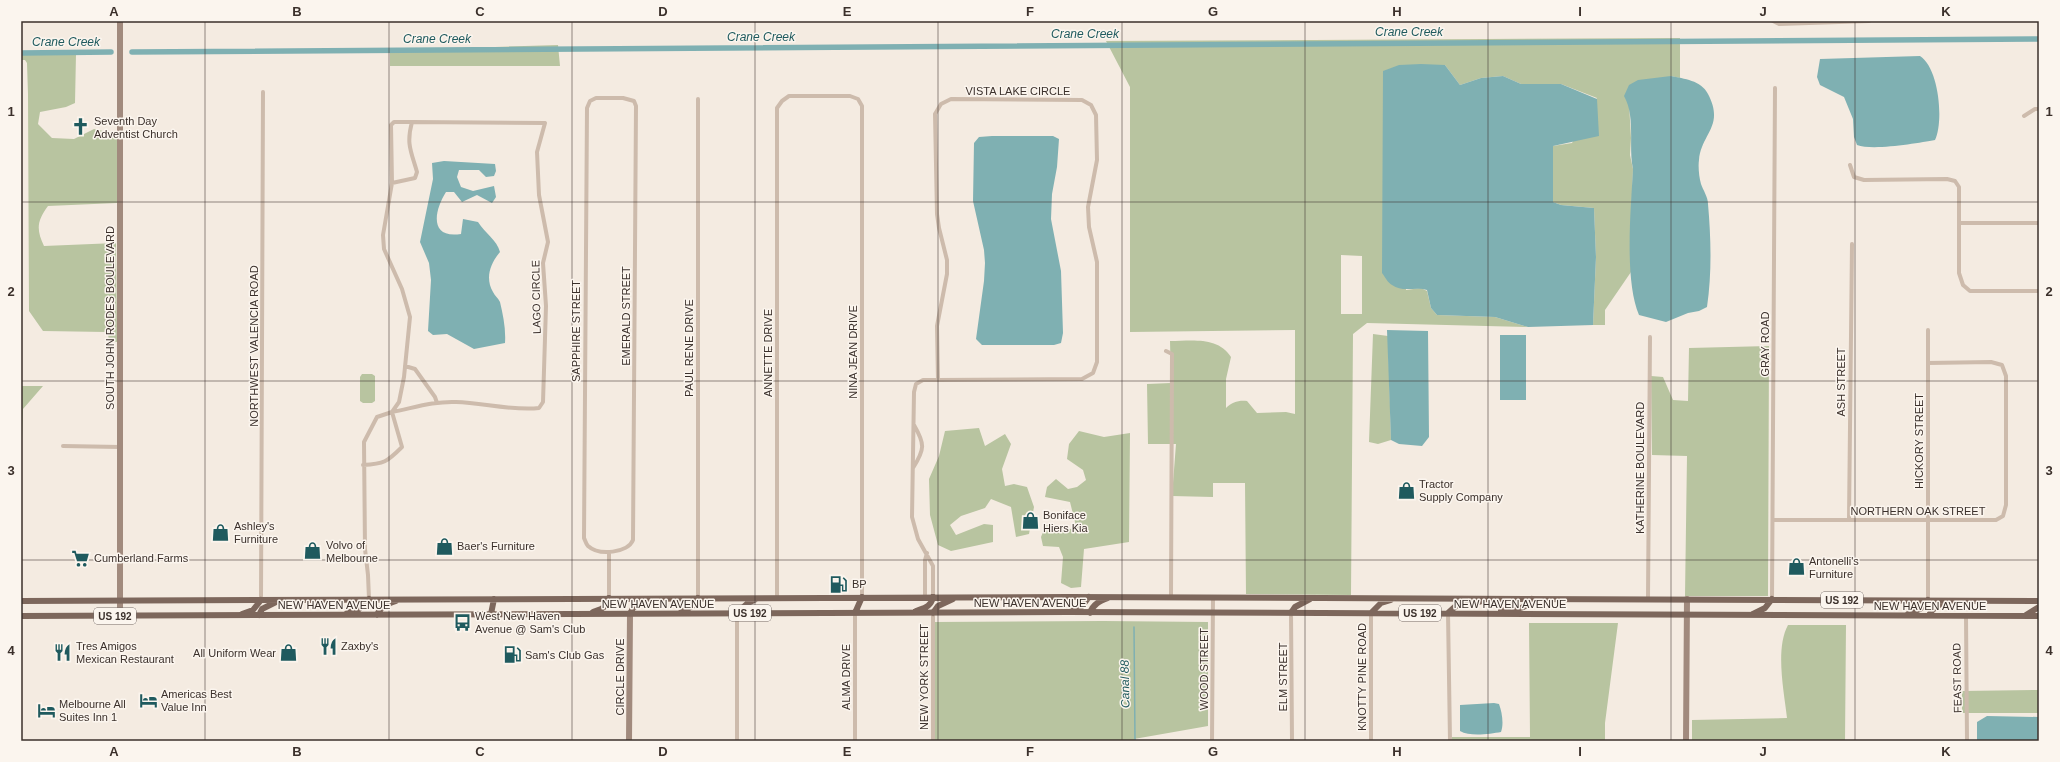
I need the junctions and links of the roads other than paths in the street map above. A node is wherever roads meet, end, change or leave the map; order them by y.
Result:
1 (120, 21) edge
2 (1772, 21) edge
3 (1869, 21) edge
4 (1838, 22) edge
5 (1775, 88) dead end
6 (263, 92) dead end
7 (596, 98) joint
8 (698, 99) dead end
9 (778, 108) joint
10 (2039, 109) edge
11 (2024, 116) dead end
12 (412, 122) junction
13 (1850, 165) dead end
14 (392, 183) junction
15 (1960, 223) junction
16 (2039, 223) edge
17 (1852, 244) dead end
18 (2039, 291) edge
19 (1928, 330) dead end
20 (1650, 337) dead end
21 (1166, 351) dead end
22 (1928, 363) junction
23 (405, 366) junction
24 (938, 380) junction
25 (437, 403) junction
26 (392, 412) junction
27 (914, 425) junction
28 (63, 446) dead end
29 (120, 447) junction
30 (912, 447) junction
31 (922, 447) junction
32 (363, 465) junction
33 (913, 468) junction
34 (1773, 520) junction
35 (1850, 520) junction
36 (1928, 520) junction
37 (609, 552) junction
38 (927, 553) junction
39 (925, 597) junction
40 (1089, 597) junction
41 (1110, 597) junction
42 (1171, 597) junction
43 (1213, 597) junction
44 (609, 598) junction
45 (648, 598) junction
46 (698, 598) junction
47 (759, 598) junction
48 (777, 598) junction
49 (862, 598) junction
50 (933, 598) junction
51 (956, 598) junction
52 (1313, 598) junction
53 (1396, 598) junction
54 (1488, 598) junction
55 (1532, 598) junction
56 (281, 599) junction
57 (368, 599) junction
58 (401, 599) junction
59 (494, 599) junction
60 (1648, 599) junction
61 (1686, 599) junction
62 (1772, 599) junction
63 (120, 600) junction
64 (261, 600) junction
65 (1928, 600) junction
66 (1950, 600) junction
67 (2039, 600) edge
68 (21, 601) edge
69 (2039, 607) edge
70 (1068, 612) junction
71 (1090, 612) junction
72 (855, 613) junction
73 (912, 613) junction
74 (933, 613) junction
75 (1213, 613) junction
76 (1291, 613) junction
77 (491, 614) junction
78 (586, 614) junction
79 (630, 614) junction
80 (679, 614) junction
81 (737, 614) junction
82 (1371, 614) junction
83 (1448, 614) junction
84 (1476, 614) junction
85 (238, 615) junction
86 (259, 615) junction
87 (342, 615) junction
88 (377, 615) junction
89 (1687, 615) junction
90 (1751, 615) junction
91 (1929, 615) junction
92 (21, 616) edge
93 (120, 616) junction
94 (1902, 616) junction
95 (1966, 616) junction
96 (2024, 616) junction
97 (2039, 616) edge
98 (629, 741) edge
99 (737, 741) edge
100 (855, 741) edge
101 (933, 741) edge
102 (1212, 741) edge
103 (1292, 741) edge
104 (1371, 741) edge
105 (1450, 741) edge
106 (1686, 741) edge
107 (1967, 741) edge

1 - 29 main road, SOUTH JOHN RODES BOULEVARD
2 - 4 street
3 - 4 street
5 - 34 street, GRAY ROAD
6 - 64 street, NORTHWEST VALENCIA ROAD
7 - 37 street, SAPPHIRE STREET
7 - 37 street, EMERALD STREET
8 - 46 street, PAUL RENE DRIVE
9 - 48 street, ANNETTE DRIVE
9 - 49 street, NINA JEAN DRIVE
10 - 11 street
12 - 14 street, LAGO CIRCLE
12 - 14 street
12 - 25 street, LAGO CIRCLE
13 - 15 street
14 - 23 street, LAGO CIRCLE
15 - 16 street
15 - 18 street
17 - 35 street, ASH STREET
19 - 22 street, HICKORY STREET
20 - 60 street, KATHERINE BOULEVARD
21 - 42 street
22 - 36 street, HICKORY STREET
22 - 36 street, NORTHERN OAK STREET
23 - 25 street
23 - 26 street, LAGO CIRCLE
24 - 24 street, VISTA LAKE CIRCLE
24 - 27 street, VISTA LAKE CIRCLE
25 - 26 street, LAGO CIRCLE
26 - 32 street, LAGO CIRCLE
26 - 32 street
27 - 30 street, VISTA LAKE CIRCLE
27 - 31 street, VISTA LAKE CIRCLE
28 - 29 street
29 - 63 main road, SOUTH JOHN RODES BOULEVARD
30 - 31 street
30 - 33 street, VISTA LAKE CIRCLE
31 - 33 street, VISTA LAKE CIRCLE
32 - 57 street, LAGO CIRCLE
33 - 38 street, VISTA LAKE CIRCLE
34 - 35 street, NORTHERN OAK STREET
34 - 62 street, GRAY ROAD
35 - 36 street, NORTHERN OAK STREET
36 - 65 street, HICKORY STREET
37 - 44 street
38 - 39 street
38 - 50 street, VISTA LAKE CIRCLE
39 - 49 main road, NEW HAVEN AVENUE / US 192
39 - 50 main road, NEW HAVEN AVENUE / US 192
40 - 41 main road, NEW HAVEN AVENUE / US 192
40 - 51 main road, NEW HAVEN AVENUE / US 192
40 - 70 main road
41 - 42 main road, NEW HAVEN AVENUE / US 192
41 - 71 main road
42 - 43 main road, NEW HAVEN AVENUE / US 192
43 - 52 main road, NEW HAVEN AVENUE / US 192
43 - 75 street, WOOD STREET
44 - 45 main road, NEW HAVEN AVENUE / US 192
44 - 59 main road, NEW HAVEN AVENUE / US 192
44 - 78 main road
45 - 46 main road, NEW HAVEN AVENUE / US 192
45 - 79 main road
46 - 47 main road, NEW HAVEN AVENUE / US 192
46 - 80 main road
47 - 48 main road, NEW HAVEN AVENUE / US 192
47 - 81 main road
48 - 49 main road, NEW HAVEN AVENUE / US 192
49 - 72 main road
50 - 51 main road, NEW HAVEN AVENUE / US 192
50 - 73 main road
51 - 74 main road
52 - 53 main road, NEW HAVEN AVENUE / US 192
52 - 76 main road
53 - 54 main road, NEW HAVEN AVENUE / US 192
53 - 82 main road
54 - 55 main road, NEW HAVEN AVENUE / US 192
54 - 83 main road
55 - 60 main road, NEW HAVEN AVENUE / US 192
55 - 84 main road
56 - 57 main road, NEW HAVEN AVENUE / US 192
56 - 64 main road, NEW HAVEN AVENUE / US 192
56 - 86 main road
57 - 58 main road, NEW HAVEN AVENUE / US 192
57 - 87 main road
58 - 59 main road, NEW HAVEN AVENUE / US 192
58 - 88 main road
59 - 77 main road
60 - 61 main road, NEW HAVEN AVENUE / US 192
61 - 62 main road, NEW HAVEN AVENUE / US 192
61 - 89 main road
62 - 65 main road, NEW HAVEN AVENUE / US 192
62 - 90 main road
63 - 64 main road, NEW HAVEN AVENUE / US 192
63 - 68 main road, NEW HAVEN AVENUE / US 192
63 - 93 main road, SOUTH JOHN RODES BOULEVARD
64 - 85 main road
65 - 66 main road, NEW HAVEN AVENUE / US 192
65 - 94 main road
66 - 67 main road, NEW HAVEN AVENUE / US 192
66 - 91 main road
69 - 96 main road
70 - 71 main road, NEW HAVEN AVENUE / US 192
70 - 74 main road, NEW HAVEN AVENUE / US 192
71 - 75 main road, NEW HAVEN AVENUE / US 192
72 - 73 main road, NEW HAVEN AVENUE / US 192
72 - 81 main road, NEW HAVEN AVENUE / US 192
72 - 100 street, ALMA DRIVE
73 - 74 main road, NEW HAVEN AVENUE / US 192
74 - 101 street, NEW YORK STREET
75 - 76 main road, NEW HAVEN AVENUE / US 192
75 - 102 street, WOOD STREET
76 - 82 main road, NEW HAVEN AVENUE / US 192
76 - 103 street, ELM STREET
77 - 78 main road, NEW HAVEN AVENUE / US 192
77 - 88 main road, NEW HAVEN AVENUE / US 192
78 - 79 main road, NEW HAVEN AVENUE / US 192
79 - 80 main road, NEW HAVEN AVENUE / US 192
79 - 98 main road, CIRCLE DRIVE
80 - 81 main road, NEW HAVEN AVENUE / US 192
81 - 99 street
82 - 83 main road, NEW HAVEN AVENUE / US 192
82 - 104 street, KNOTTY PINE ROAD
83 - 84 main road, NEW HAVEN AVENUE / US 192
83 - 105 street
84 - 89 main road, NEW HAVEN AVENUE / US 192
85 - 86 main road, NEW HAVEN AVENUE / US 192
85 - 93 main road, NEW HAVEN AVENUE / US 192
86 - 87 main road, NEW HAVEN AVENUE / US 192
87 - 88 main road, NEW HAVEN AVENUE / US 192
89 - 90 main road, NEW HAVEN AVENUE / US 192
89 - 106 main road
90 - 94 main road, NEW HAVEN AVENUE / US 192
91 - 94 main road, NEW HAVEN AVENUE / US 192
91 - 95 main road, NEW HAVEN AVENUE / US 192
92 - 93 main road, NEW HAVEN AVENUE / US 192
95 - 96 main road, NEW HAVEN AVENUE / US 192
95 - 107 street, FEAST ROAD
96 - 97 main road, NEW HAVEN AVENUE / US 192

